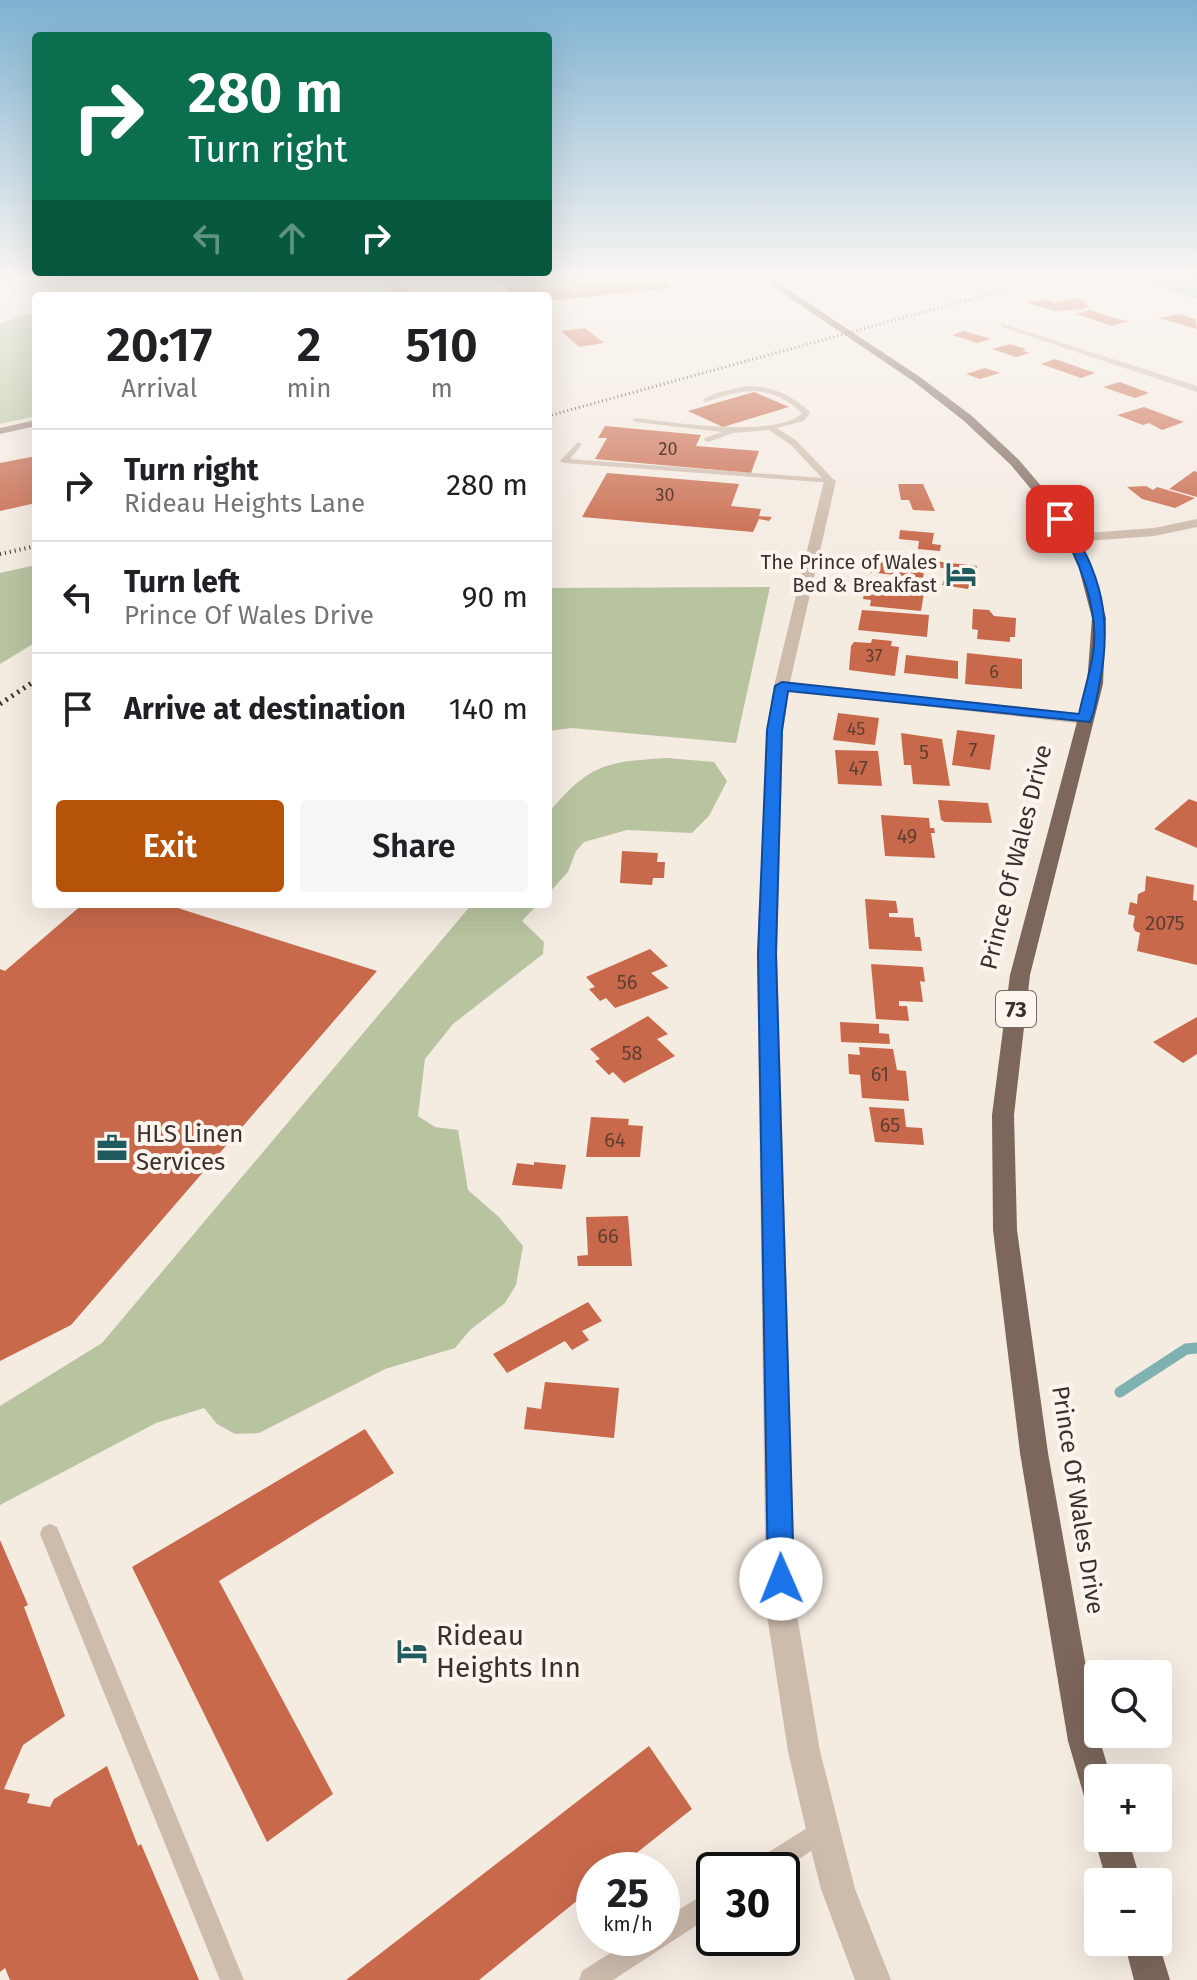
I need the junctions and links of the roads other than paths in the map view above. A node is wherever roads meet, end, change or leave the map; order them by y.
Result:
1 (900, 369) edge
2 (1138, 369) edge
3 (1197, 389) edge
4 (706, 400) dead end
5 (636, 420) dead end
6 (32, 424) edge
7 (771, 427) junction
8 (0, 431) edge
9 (734, 431) junction
10 (708, 440) dead end
11 (578, 444) dead end
12 (830, 481) junction
13 (1197, 523) edge
14 (1073, 538) junction
15 (782, 686) junction
16 (1085, 719) junction
17 (50, 1534) dead end
18 (1090, 1764) edge
19 (823, 1830) junction
20 (789, 1852) edge
21 (628, 1956) edge
22 (1145, 1956) edge
23 (232, 1980) edge
24 (591, 1980) edge
25 (873, 1980) edge
26 (1152, 1980) edge

1 - 14 main road, Prince Of Wales Drive / 73
2 - 3 street
4 - 7 lane
5 - 9 lane
6 - 8 street
7 - 9 lane
7 - 12 lane
9 - 10 lane
11 - 12 lane
12 - 15 street
13 - 14 street
14 - 16 main road, Prince Of Wales Drive / 73
15 - 16 street
15 - 19 street
16 - 18 main road, Prince Of Wales Drive / 73
17 - 23 lane
19 - 20 lane
19 - 25 street
21 - 24 lane
22 - 26 main road

